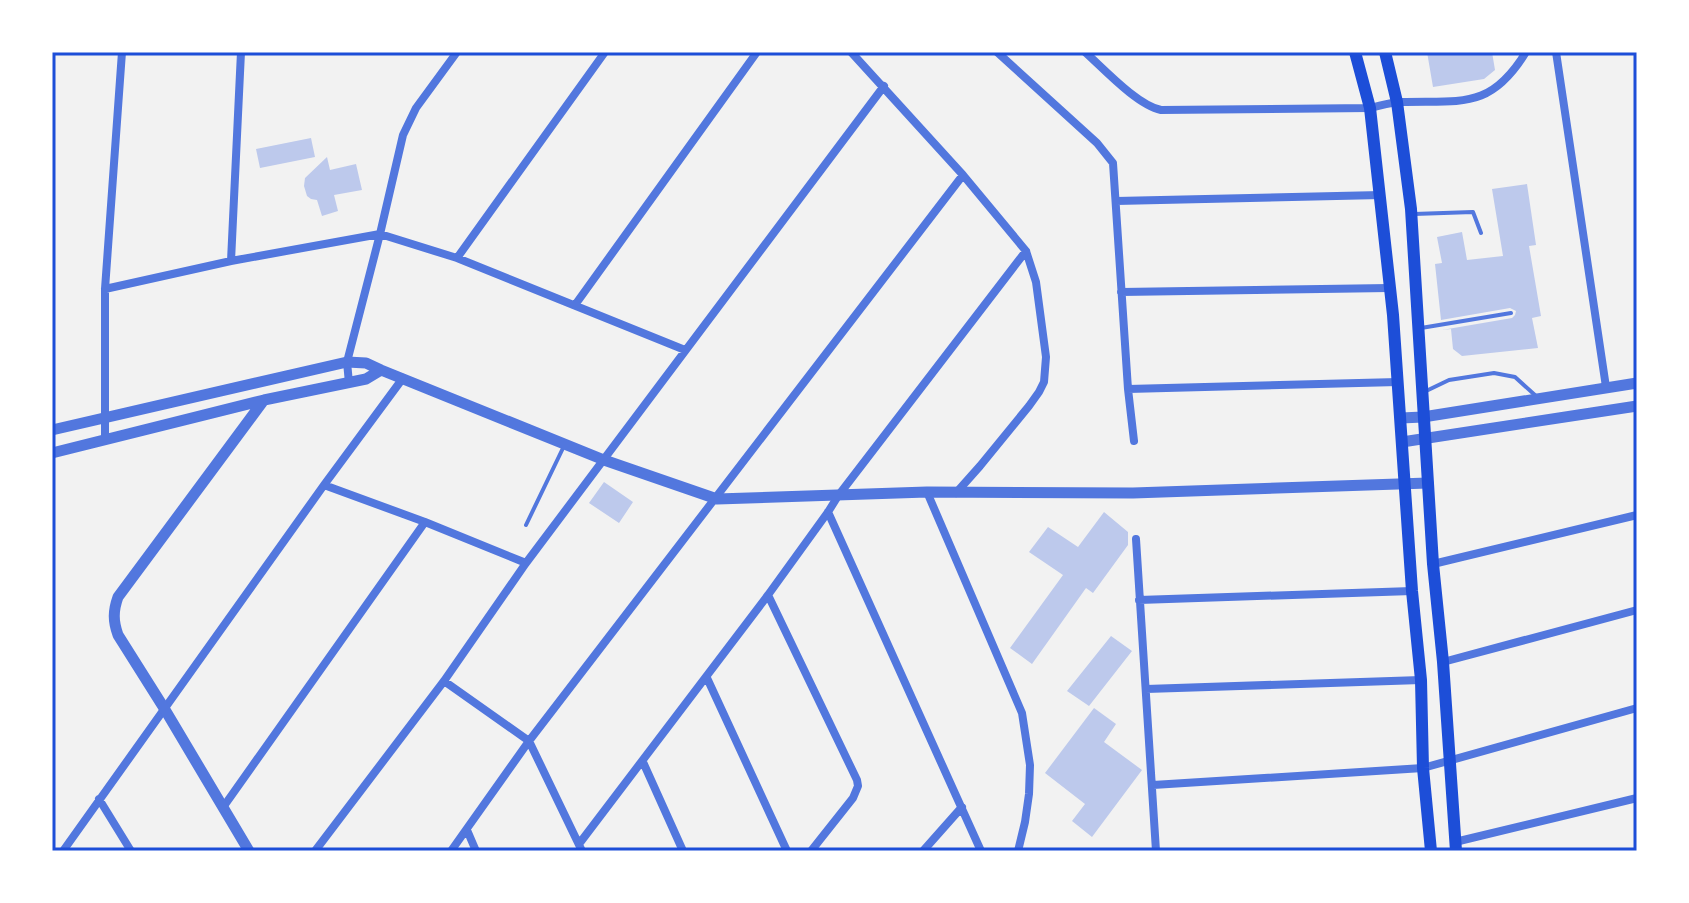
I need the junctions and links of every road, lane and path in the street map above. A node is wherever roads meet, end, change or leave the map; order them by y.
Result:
1 (122, 52) edge
2 (241, 52) edge
3 (457, 52) edge
4 (605, 52) edge
5 (757, 52) edge
6 (851, 52) edge
7 (997, 52) edge
8 (1085, 52) edge
9 (1355, 52) edge
10 (1385, 52) edge
11 (1526, 52) edge
12 (1556, 52) edge
13 (884, 86) junction
14 (1397, 102) junction
15 (1370, 108) junction
16 (963, 175) junction
17 (1381, 195) junction
18 (1116, 201) junction
19 (1412, 214) junction
20 (1481, 233) dead end
21 (380, 234) junction
22 (1026, 251) junction
23 (457, 258) junction
24 (231, 261) junction
25 (1389, 288) junction
26 (105, 289) junction
27 (1121, 292) junction
28 (575, 305) junction
29 (1511, 313) dead end
30 (1393, 315) junction
31 (1419, 322) junction
32 (685, 350) junction
33 (347, 362) junction
34 (381, 370) junction
35 (403, 378) junction
36 (1398, 382) junction
37 (349, 383) junction
38 (1637, 383) edge
39 (1606, 387) junction
40 (1128, 389) junction
41 (1422, 393) junction
42 (1539, 398) junction
43 (264, 400) junction
44 (1637, 406) edge
45 (105, 417) junction
46 (1423, 417) junction
47 (1401, 418) junction
48 (52, 430) edge
49 (1425, 439) junction
50 (105, 440) junction
51 (1134, 441) dead end
52 (1402, 442) junction
53 (565, 444) junction
54 (52, 453) edge
55 (604, 460) junction
56 (1405, 483) junction
57 (1428, 483) junction
58 (324, 485) junction
59 (927, 492) junction
60 (956, 493) junction
61 (838, 496) junction
62 (717, 499) junction
63 (828, 512) junction
64 (1637, 515) edge
65 (425, 522) junction
66 (526, 525) dead end
67 (1136, 539) dead end
68 (526, 563) junction
69 (1433, 564) junction
70 (1412, 591) junction
71 (768, 595) junction
72 (1139, 600) junction
73 (1637, 610) edge
74 (1443, 662) junction
75 (707, 678) junction
76 (1421, 680) junction
77 (444, 681) junction
78 (1146, 689) junction
79 (164, 708) junction
80 (1637, 708) edge
81 (529, 741) junction
82 (1450, 760) junction
83 (643, 762) junction
84 (1423, 768) junction
85 (1153, 785) junction
86 (1637, 798) edge
87 (99, 799) junction
88 (224, 806) junction
89 (962, 807) junction
90 (467, 830) junction
91 (1455, 846) edge
92 (581, 848) edge
93 (63, 851) edge
94 (131, 851) edge
95 (249, 851) edge
96 (315, 851) edge
97 (451, 851) edge
98 (476, 851) edge
99 (683, 851) edge
100 (787, 851) edge
101 (811, 851) edge
102 (923, 851) edge
103 (981, 851) edge
104 (1018, 851) edge
105 (1156, 851) edge
106 (1431, 851) edge

1 - 26 street
2 - 24 street
3 - 21 street
4 - 23 street
5 - 28 street
6 - 13 street
7 - 18 street
8 - 15 street
9 - 15 main road
10 - 14 main road
11 - 14 street
12 - 39 street
13 - 16 street
13 - 32 street
14 - 15 street
14 - 19 main road
15 - 17 main road
16 - 22 street
16 - 62 street
17 - 18 street
17 - 25 main road
18 - 27 street
19 - 20 lane
19 - 31 main road
21 - 23 street
21 - 24 street
21 - 33 street
22 - 60 street
22 - 61 street
23 - 28 street
24 - 26 street
25 - 27 street
25 - 30 main road
26 - 45 street
27 - 40 street
28 - 32 street
29 - 31 lane
30 - 31 main road
30 - 36 main road
31 - 41 main road
32 - 55 street
33 - 34 street
33 - 37 street
33 - 45 street
34 - 35 street
34 - 37 street
35 - 53 street
35 - 58 street
36 - 40 street
36 - 47 main road
37 - 43 street
38 - 39 street
39 - 42 street
40 - 51 street
41 - 42 lane
41 - 46 main road
42 - 46 street
43 - 50 street
43 - 79 street
44 - 49 street
45 - 48 street
45 - 50 street
46 - 47 street
46 - 49 main road
47 - 52 main road
49 - 52 street
49 - 57 main road
50 - 54 street
52 - 56 main road
53 - 55 street
53 - 66 lane
55 - 62 street
55 - 68 street
56 - 57 street
56 - 60 street
56 - 70 main road
57 - 69 main road
58 - 65 street
58 - 79 street
59 - 60 street
59 - 61 street
59 - 104 street
61 - 62 street
61 - 63 street
62 - 81 street
63 - 71 street
63 - 89 street
64 - 69 street
65 - 68 street
65 - 88 street
67 - 72 street
68 - 77 street
69 - 74 main road
70 - 72 street
70 - 76 main road
71 - 75 street
71 - 101 street
72 - 78 street
73 - 74 street
74 - 82 main road
75 - 83 street
75 - 100 street
76 - 78 street
76 - 84 main road
77 - 81 street
77 - 96 street
78 - 85 street
79 - 87 street
79 - 88 street
80 - 82 street
81 - 90 street
81 - 92 street
82 - 84 street
82 - 91 main road
83 - 92 street
83 - 99 street
84 - 85 street
84 - 106 main road
85 - 105 street
86 - 91 street
87 - 93 street
87 - 94 street
88 - 95 street
89 - 102 street
89 - 103 street
90 - 97 street
90 - 98 street

